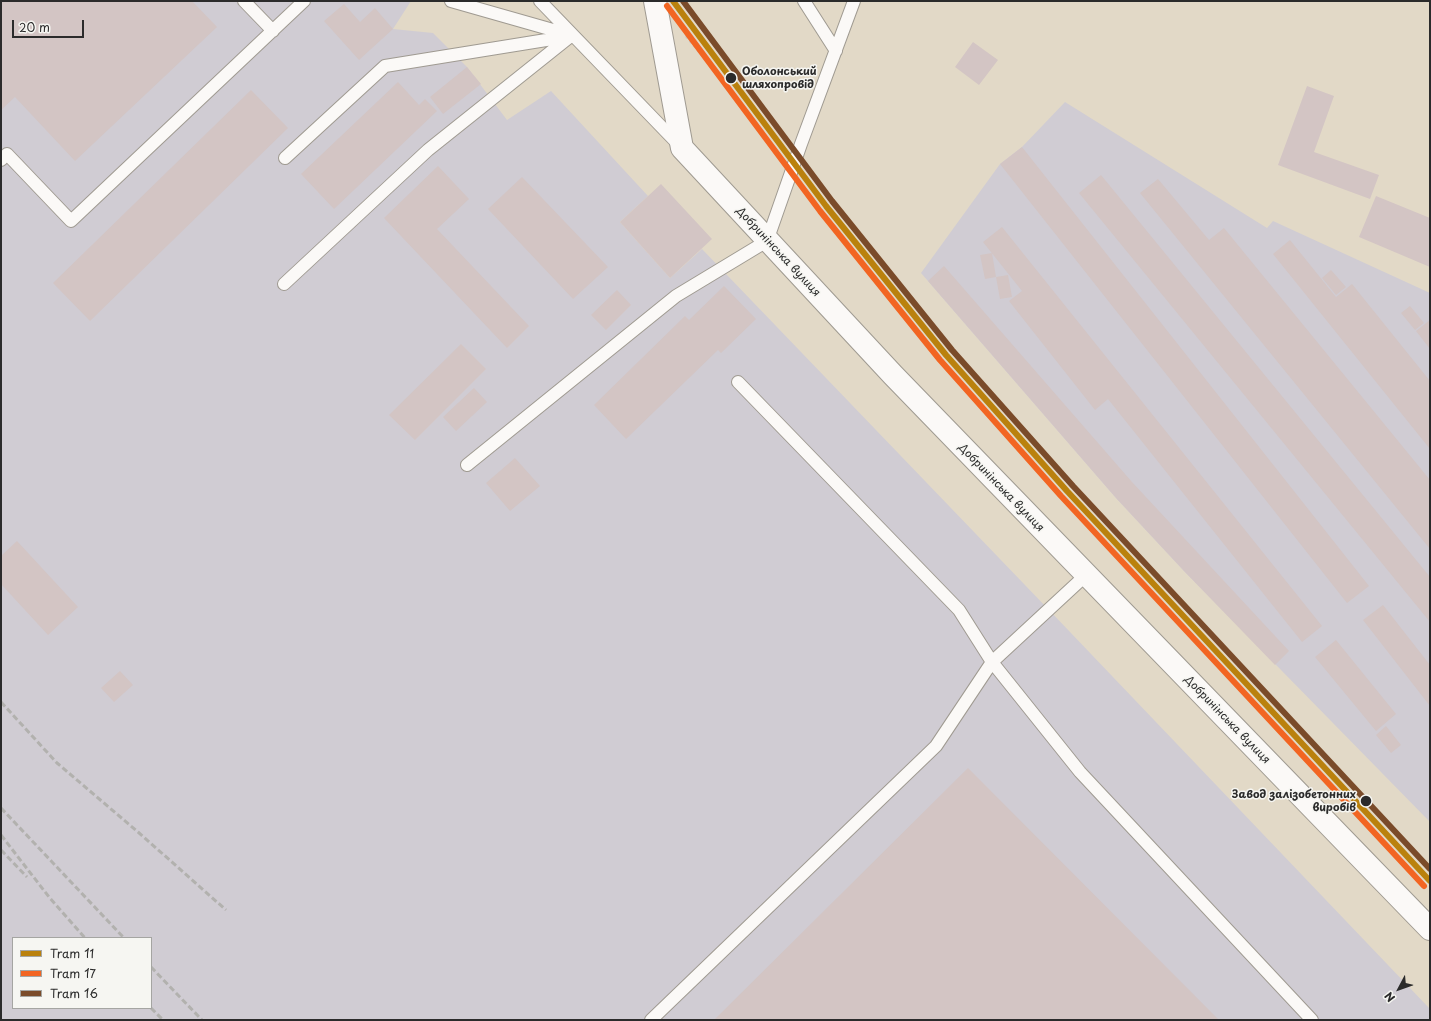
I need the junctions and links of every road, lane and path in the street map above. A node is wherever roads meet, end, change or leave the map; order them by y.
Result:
1 (244, 1) edge
2 (304, 1) edge
3 (451, 1) edge
4 (540, 1) edge
5 (655, 1) edge
6 (804, 1) edge
7 (854, 1) edge
8 (273, 31) junction
9 (572, 35) junction
10 (686, 36) dead end
11 (836, 51) junction
12 (710, 65) dead end
13 (682, 148) junction
14 (285, 158) dead end
15 (1, 160) edge
16 (767, 241) junction
17 (284, 284) dead end
18 (738, 382) dead end
19 (467, 465) dead end
20 (1086, 575) junction
21 (992, 662) junction
22 (1430, 929) edge
23 (651, 1020) edge
24 (1312, 1020) edge

1 - 8 lane
2 - 8 lane
3 - 9 lane
4 - 9 lane
5 - 13 street
6 - 11 lane
7 - 11 lane
8 - 15 lane
9 - 13 lane
9 - 14 lane
9 - 17 lane
10 - 12 path
11 - 16 lane
13 - 16 street, Добринінська вулиця
16 - 19 lane
16 - 20 street, Добринінська вулиця
18 - 21 lane
20 - 21 lane
20 - 22 street, Добринінська вулиця
21 - 23 lane
21 - 24 lane

